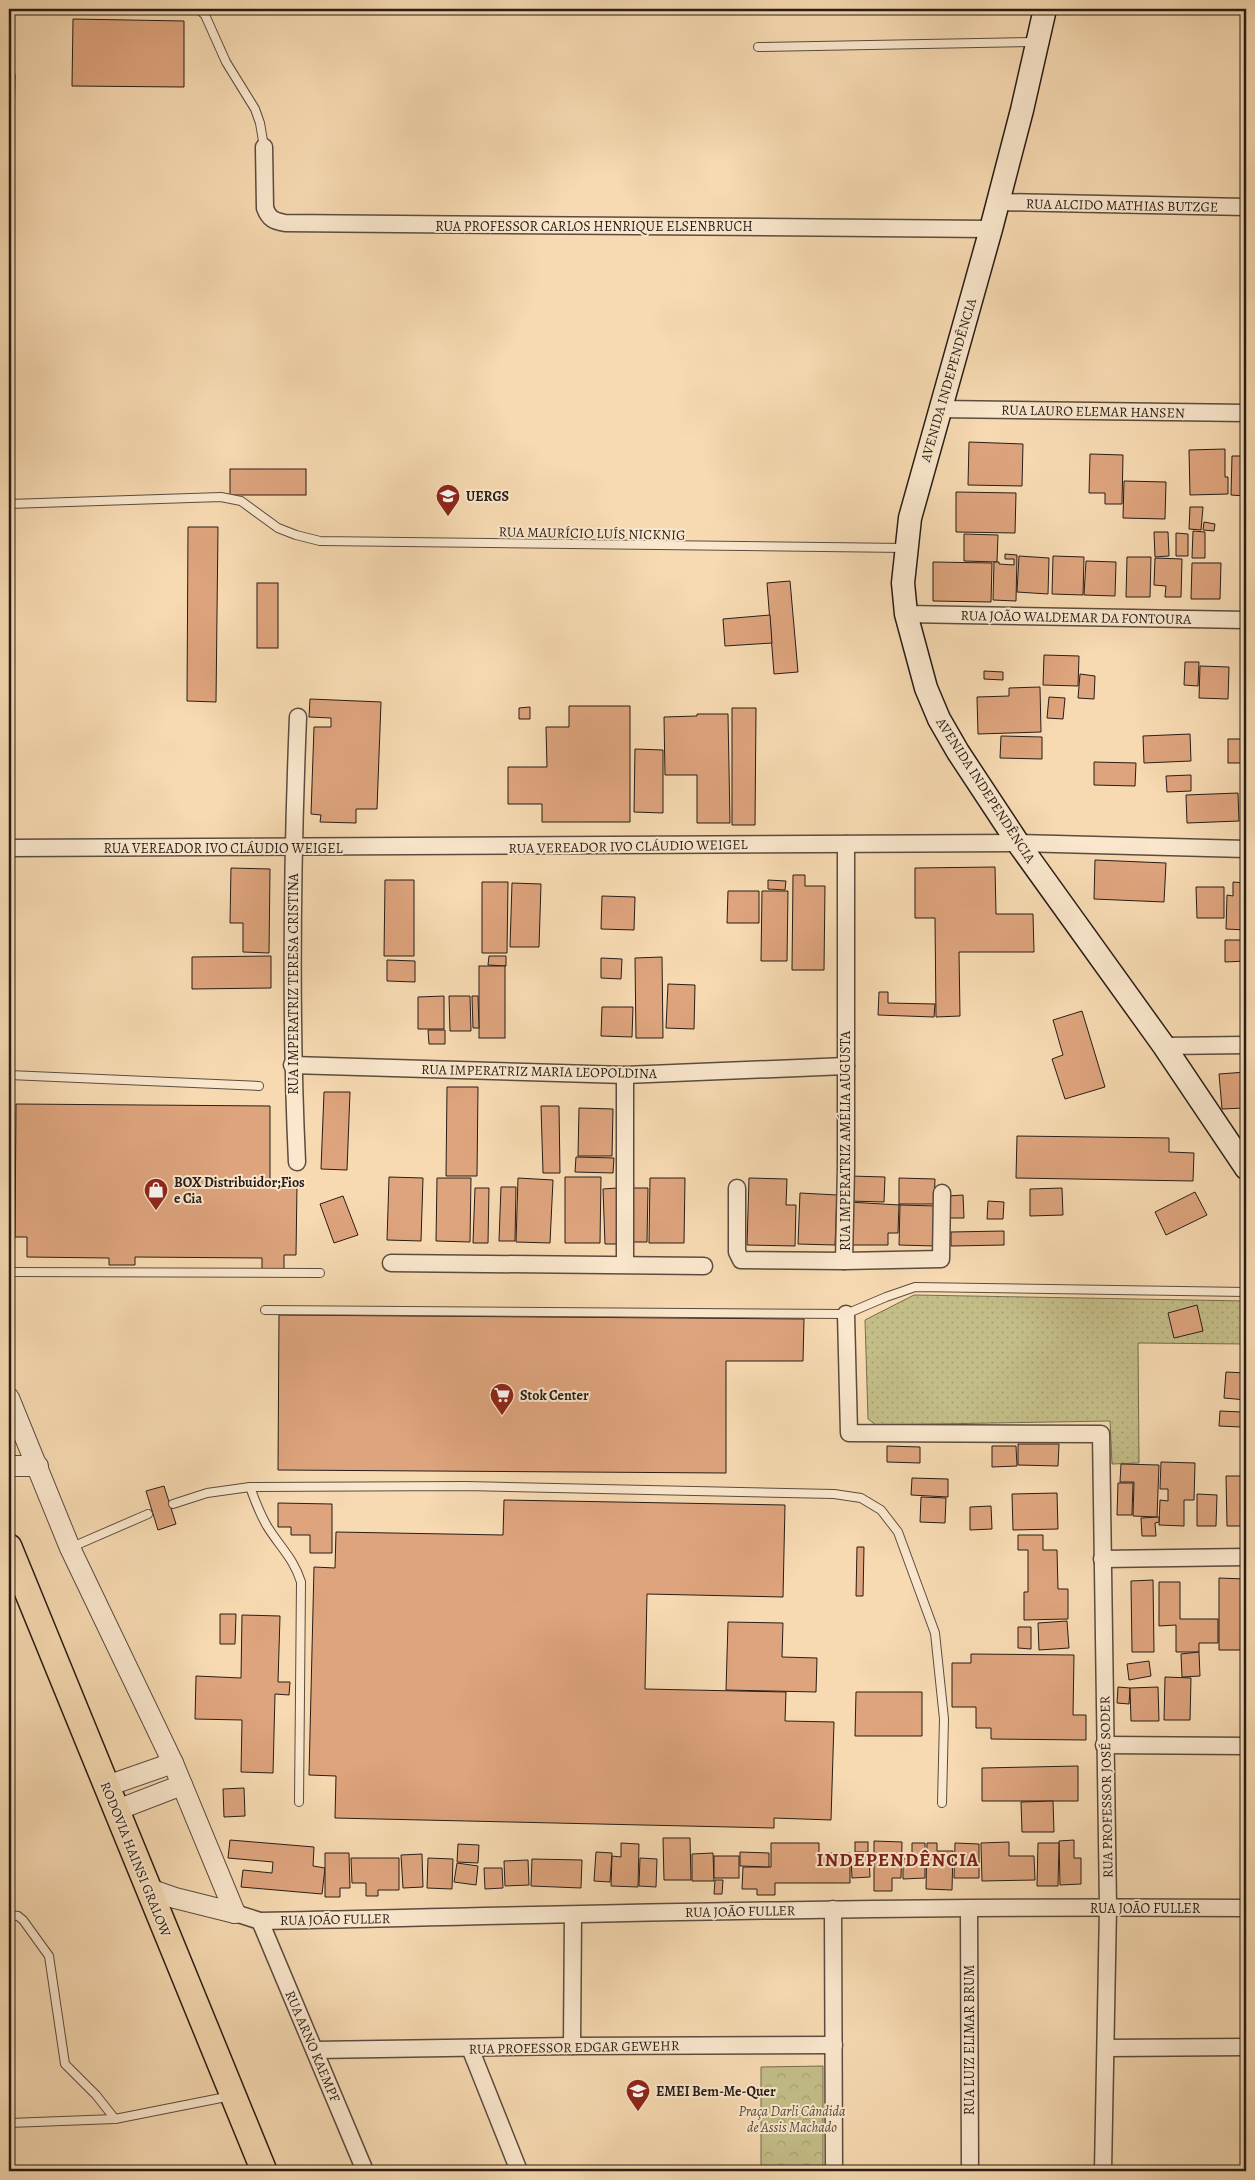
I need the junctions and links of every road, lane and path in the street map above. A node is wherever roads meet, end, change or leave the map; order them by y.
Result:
1 (198, 9) edge
2 (1045, 9) edge
3 (1038, 42) junction
4 (758, 47) dead end
5 (264, 147) joint
6 (998, 202) junction
7 (1246, 207) edge
8 (991, 229) junction
9 (939, 409) junction
10 (1246, 413) edge
11 (9, 504) edge
12 (907, 548) junction
13 (906, 614) junction
14 (1246, 620) edge
15 (298, 717) dead end
16 (1018, 843) junction
17 (846, 844) junction
18 (9, 848) edge
19 (292, 848) junction
20 (1246, 849) edge
21 (1246, 1045) edge
22 (1164, 1046) junction
23 (292, 1065) junction
24 (846, 1066) junction
25 (9, 1075) edge
26 (625, 1075) junction
27 (259, 1086) dead end
28 (297, 1162) dead end
29 (1246, 1168) edge
30 (737, 1188) dead end
31 (942, 1193) dead end
32 (844, 1261) junction
33 (391, 1263) dead end
34 (625, 1264) junction
35 (704, 1266) dead end
36 (9, 1272) edge
37 (320, 1273) dead end
38 (1246, 1292) edge
39 (265, 1310) dead end
40 (846, 1314) junction
41 (9, 1398) edge
42 (9, 1466) edge
43 (38, 1466) junction
44 (250, 1488) junction
45 (173, 1504) dead end
46 (148, 1514) dead end
47 (9, 1547) edge
48 (70, 1548) junction
49 (1246, 1557) edge
50 (1102, 1558) junction
51 (1104, 1745) junction
52 (1246, 1746) edge
53 (173, 1763) junction
54 (182, 1785) junction
55 (106, 1786) junction
56 (299, 1802) dead end
57 (942, 1803) dead end
58 (116, 1810) junction
59 (149, 1889) junction
60 (1108, 1907) junction
61 (1246, 1908) edge
62 (833, 1909) junction
63 (969, 1909) junction
64 (235, 1913) junction
65 (9, 1915) edge
66 (573, 1915) junction
67 (260, 1921) junction
68 (834, 2045) junction
69 (572, 2046) junction
70 (1246, 2047) edge
71 (470, 2048) junction
72 (1106, 2048) junction
73 (315, 2050) junction
74 (233, 2095) junction
75 (115, 2119) junction
76 (9, 2123) edge
77 (264, 2171) edge
78 (365, 2171) edge
79 (518, 2171) edge
80 (834, 2171) edge
81 (970, 2171) edge
82 (1103, 2171) edge

1 - 5 lane
2 - 3 main road, AVENIDA INDEPENDÊNCIA
3 - 4 lane
3 - 6 main road, AVENIDA INDEPENDÊNCIA
5 - 8 street, RUA PROFESSOR CARLOS HENRIQUE ELSENBRUCH
6 - 7 street, RUA ALCIDO MATHIAS BUTZGE
6 - 8 main road, AVENIDA INDEPENDÊNCIA
8 - 9 main road, AVENIDA INDEPENDÊNCIA
9 - 10 street, RUA LAURO ELEMAR HANSEN
9 - 12 main road, AVENIDA INDEPENDÊNCIA
11 - 12 lane, RUA MAURÍCIO LUÍS NICKNIG
12 - 13 main road, AVENIDA INDEPENDÊNCIA
13 - 14 street, RUA JOÃO WALDEMAR DA FONTOURA
13 - 16 main road, AVENIDA INDEPENDÊNCIA
15 - 19 street, RUA IMPERATRIZ TERESA CRISTINA
16 - 17 street, RUA VEREADOR IVO CLÁUDIO WEIGEL
16 - 20 street, RUA VEREADOR IVO CLÁUDIO WEIGEL
16 - 22 main road, AVENIDA INDEPENDÊNCIA
17 - 19 street, RUA VEREADOR IVO CLÁUDIO WEIGEL
17 - 24 street, RUA IMPERATRIZ AMÉLIA AUGUSTA
18 - 19 street, RUA VEREADOR IVO CLÁUDIO WEIGEL
19 - 23 street, RUA IMPERATRIZ TERESA CRISTINA
21 - 22 street
22 - 29 main road, AVENIDA INDEPENDÊNCIA
23 - 26 street, RUA IMPERATRIZ MARIA LEOPOLDINA
23 - 28 street, RUA IMPERATRIZ TERESA CRISTINA
24 - 26 street, RUA IMPERATRIZ MARIA LEOPOLDINA
24 - 32 street, RUA IMPERATRIZ AMÉLIA AUGUSTA
25 - 27 lane
26 - 34 street
30 - 32 street, RUA IMPERATRIZ AMÉLIA AUGUSTA
31 - 32 street
33 - 34 street
34 - 35 street
36 - 37 lane
38 - 40 lane
39 - 40 lane
40 - 50 street, RUA PROFESSOR JOSÉ SODER
41 - 43 street
42 - 43 street
43 - 48 street
44 - 45 lane
44 - 56 lane
44 - 57 lane
46 - 48 lane
47 - 55 main road, RODOVIA HAINSI GRALOW
48 - 53 street
49 - 50 street
50 - 51 street, RUA PROFESSOR JOSÉ SODER
51 - 52 street
51 - 60 street, RUA PROFESSOR JOSÉ SODER
53 - 54 street
53 - 55 street
54 - 58 street
54 - 64 street
55 - 58 main road, RODOVIA HAINSI GRALOW
58 - 59 main road, RODOVIA HAINSI GRALOW
59 - 64 street
59 - 74 main road, RODOVIA HAINSI GRALOW
60 - 61 street, RUA JOÃO FULLER
60 - 63 street, RUA JOÃO FULLER
60 - 72 street, RUA PROFESSOR JOSÉ SODER
62 - 63 street, RUA JOÃO FULLER
62 - 66 street, RUA JOÃO FULLER
62 - 68 street
63 - 81 street, RUA LUIZ ELIMAR BRUM
64 - 67 street, RUA JOÃO FULLER
65 - 75 lane
66 - 67 street, RUA JOÃO FULLER
66 - 69 street
67 - 73 street, RUA ARNO KAEMPF
68 - 69 street, RUA PROFESSOR EDGAR GEWEHR
68 - 80 street
69 - 71 street, RUA PROFESSOR EDGAR GEWEHR
70 - 72 street
71 - 73 street, RUA PROFESSOR EDGAR GEWEHR
71 - 79 street
72 - 82 street, RUA PROFESSOR JOSÉ SODER
73 - 78 street, RUA ARNO KAEMPF
74 - 75 lane
74 - 77 main road, RODOVIA HAINSI GRALOW
75 - 76 lane

